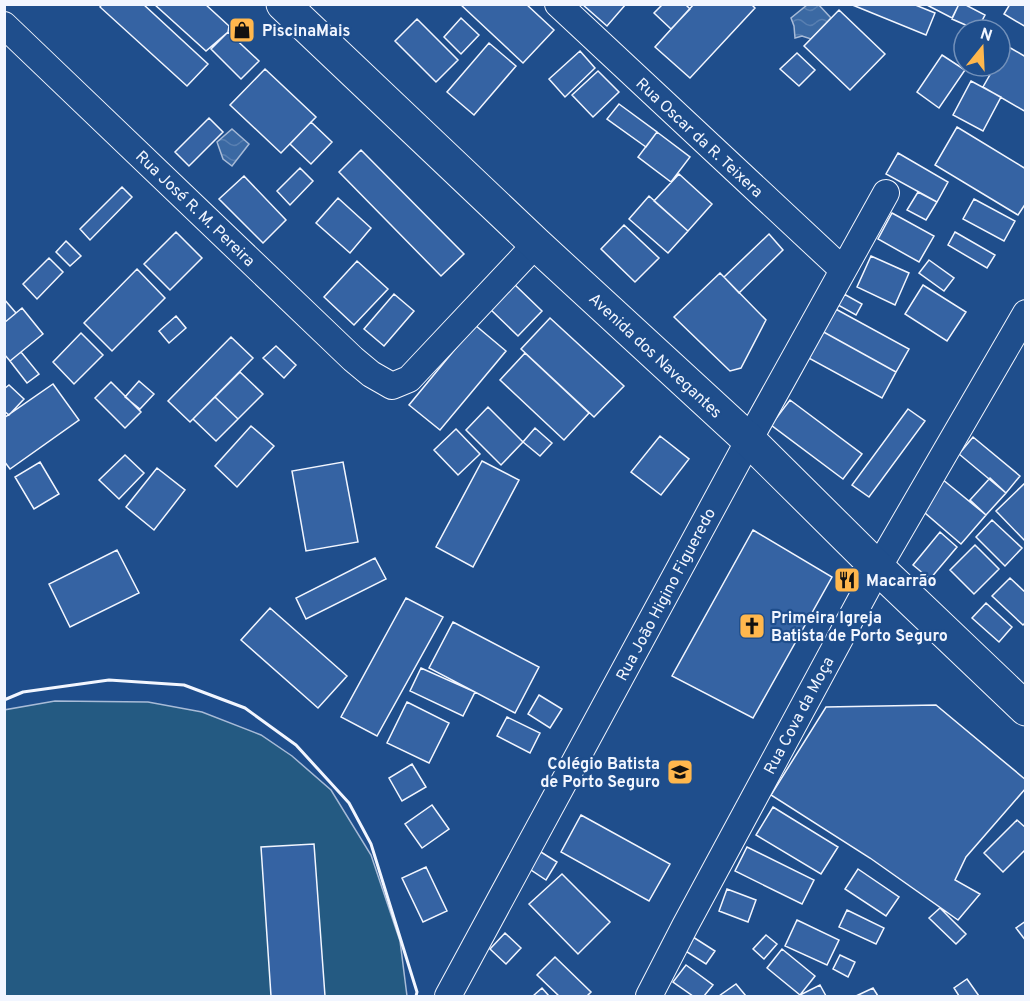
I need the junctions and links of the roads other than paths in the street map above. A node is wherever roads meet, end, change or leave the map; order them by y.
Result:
1 (283, 4) edge
2 (558, 4) edge
3 (4, 25) edge
4 (886, 193) dead end
5 (536, 244) junction
6 (843, 270) junction
7 (1026, 313) edge
8 (749, 440) junction
9 (878, 568) junction
10 (1026, 709) edge
11 (658, 992) edge
12 (448, 996) edge

1 - 5 main road, Avenida dos Navegantes
2 - 6 street, Rua Oscar da R. Teixera
3 - 5 street, Rua José R. M. Pereira
4 - 6 street, Rua João Higino Figueredo
5 - 8 main road, Avenida dos Navegantes
6 - 8 street, Rua João Higino Figueredo
7 - 9 street, Rua Cova da Moça
8 - 9 main road, Avenida dos Navegantes
8 - 12 street, Rua João Higino Figueredo
9 - 10 main road, Avenida dos Navegantes
9 - 11 street, Rua Cova da Moça

